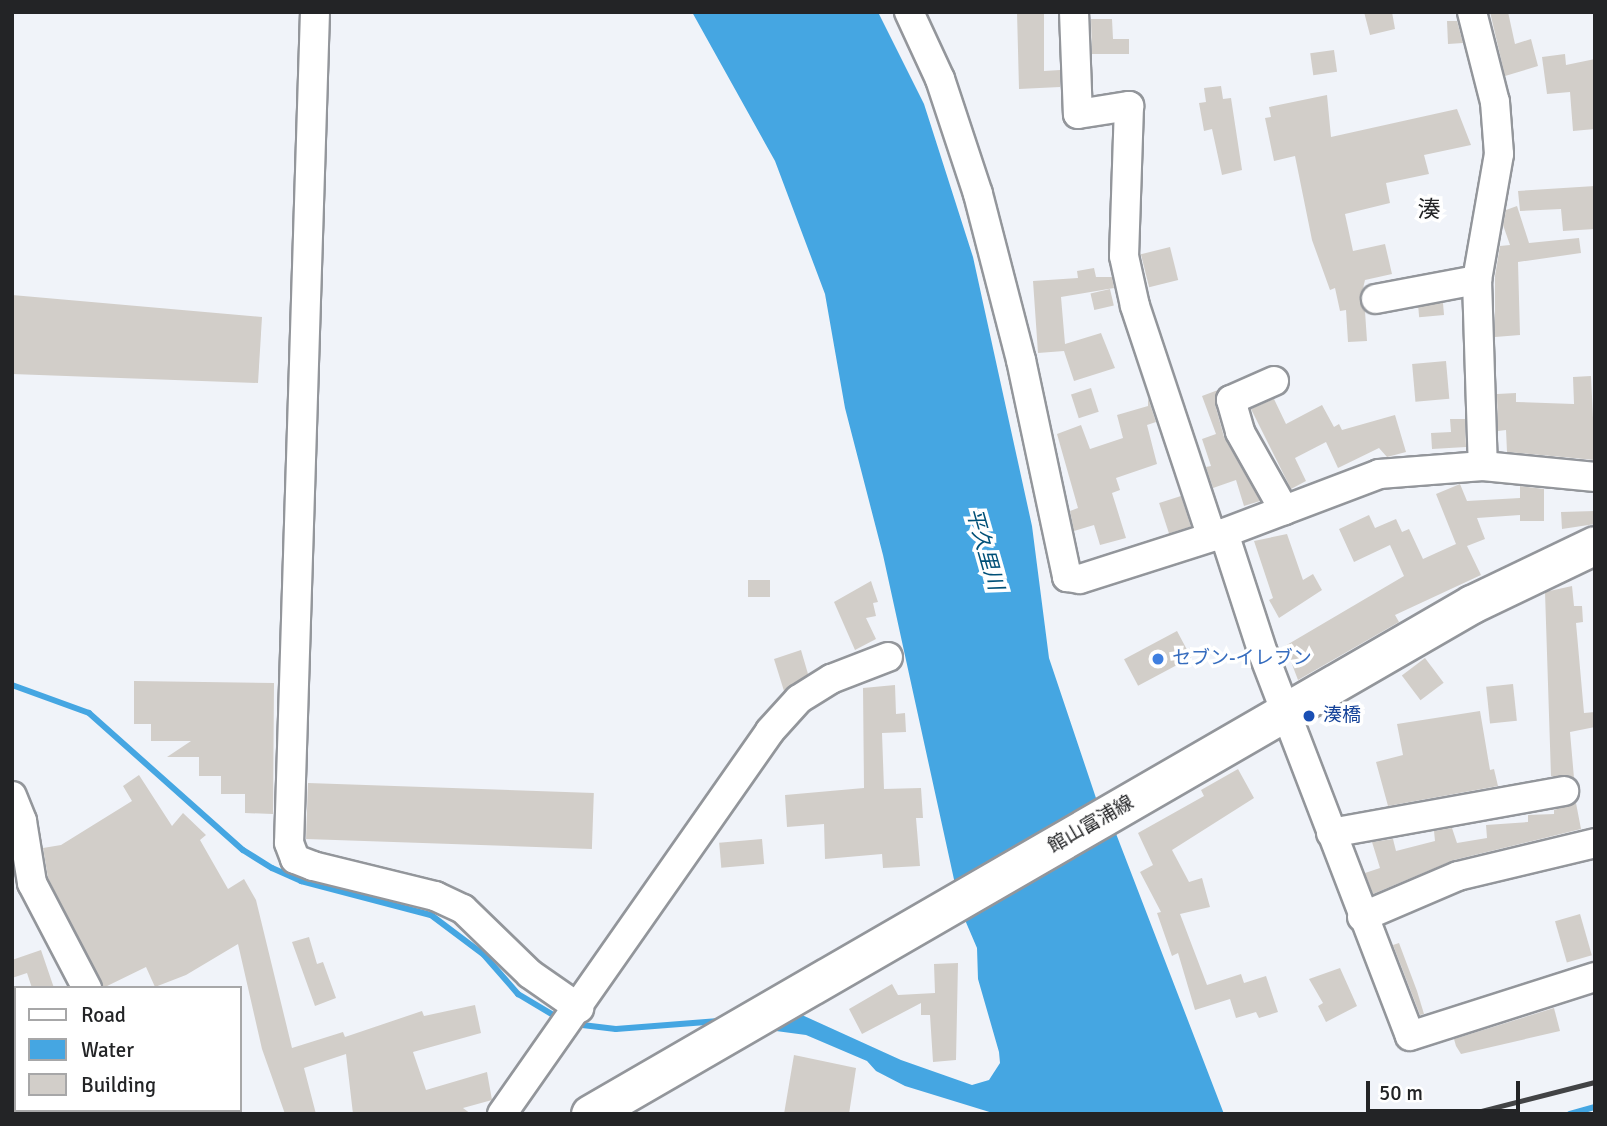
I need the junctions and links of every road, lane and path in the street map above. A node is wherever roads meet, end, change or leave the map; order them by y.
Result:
1 (316, 12) edge
2 (909, 12) edge
3 (1074, 12) edge
4 (1472, 12) edge
5 (1477, 280) junction
6 (1376, 299) dead end
7 (1273, 381) dead end
8 (1483, 466) junction
9 (1595, 477) edge
10 (1284, 510) junction
11 (1218, 535) junction
12 (1595, 545) edge
13 (888, 657) dead end
14 (1286, 711) junction
15 (1564, 791) dead end
16 (12, 796) edge
17 (1331, 833) junction
18 (1595, 843) edge
19 (1362, 917) junction
20 (1595, 977) edge
21 (86, 986) edge
22 (576, 1012) junction
23 (502, 1114) edge
24 (590, 1114) edge

1 - 22 street
2 - 11 street
3 - 11 street
4 - 5 street
5 - 6 street
5 - 8 street
7 - 10 street
8 - 9 street
8 - 10 street
10 - 11 street
11 - 14 street
12 - 14 main road, 館山富浦線
13 - 22 street
14 - 17 street
14 - 24 main road, 館山富浦線
15 - 17 street
16 - 21 street
17 - 19 street
18 - 19 street
19 - 20 street
22 - 23 street

